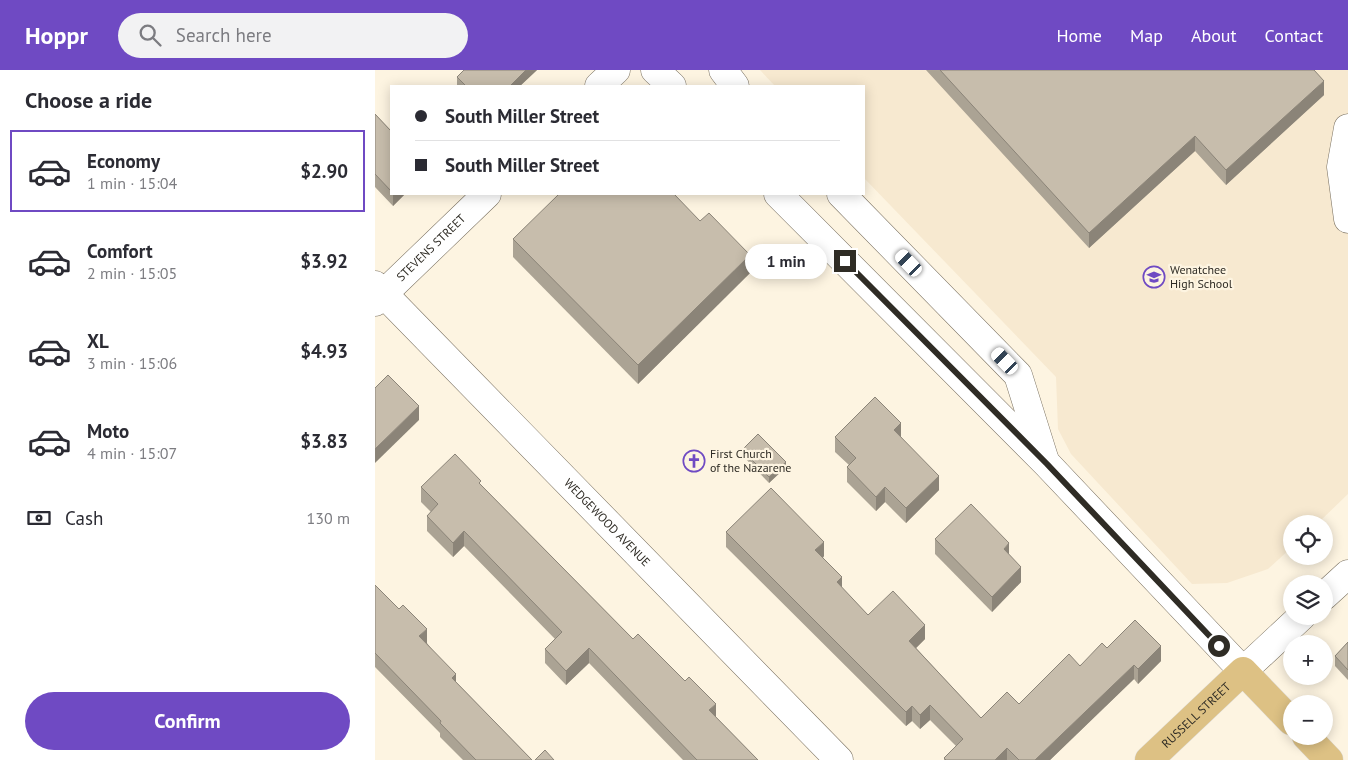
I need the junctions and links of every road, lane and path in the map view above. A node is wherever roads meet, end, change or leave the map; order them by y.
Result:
1 (616, 70) edge
2 (655, 70) edge
3 (723, 70) edge
4 (600, 85) edge
5 (670, 85) edge
6 (734, 85) edge
7 (1348, 128) edge
8 (486, 195) edge
9 (779, 195) edge
10 (842, 195) edge
11 (1348, 219) edge
12 (378, 293) edge
13 (1047, 464) junction
14 (1348, 574) edge
15 (1333, 588) edge
16 (1292, 625) edge
17 (1243, 671) junction
18 (1283, 713) edge
19 (1315, 745) edge
20 (839, 760) edge
21 (1149, 760) edge
22 (1329, 760) edge

1 - 4 street
2 - 5 street
3 - 6 street
7 - 11 street
8 - 12 street, STEVENS STREET
9 - 13 street
10 - 13 street
12 - 20 street, WEDGEWOOD AVENUE
13 - 17 street
14 - 15 street
16 - 17 street
17 - 18 main road
17 - 21 main road, RUSSELL STREET
19 - 22 main road

